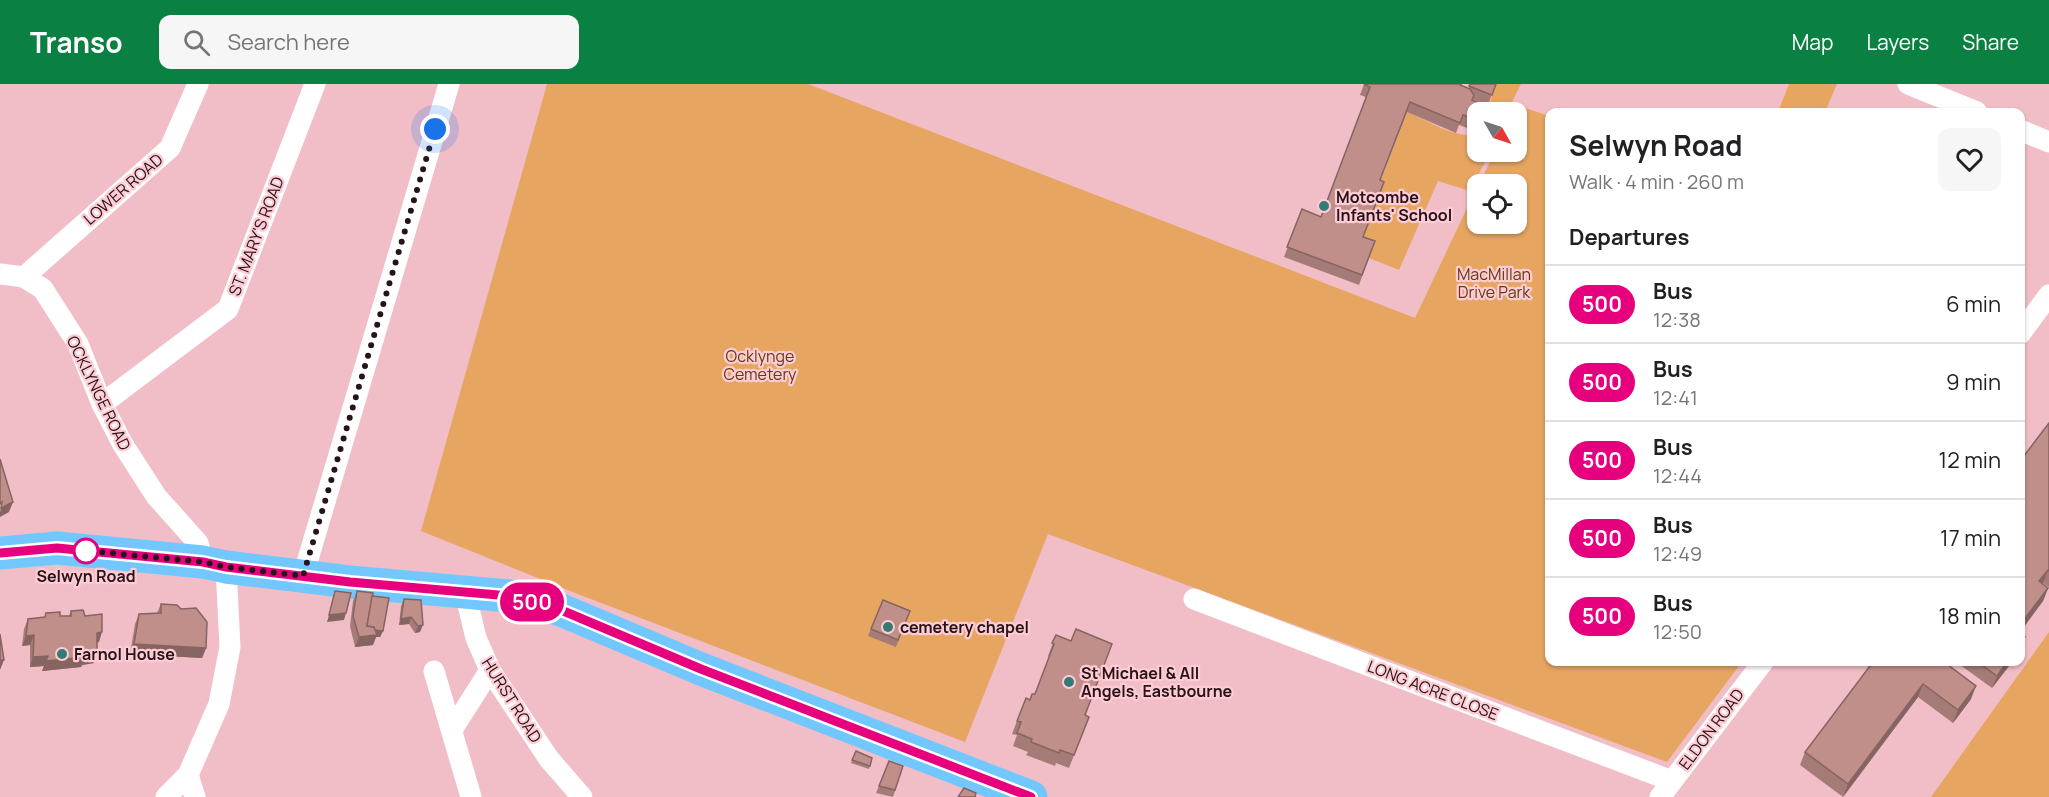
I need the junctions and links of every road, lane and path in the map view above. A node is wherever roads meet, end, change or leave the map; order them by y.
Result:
1 (198, 84) edge
2 (315, 84) edge
3 (448, 84) edge
4 (1908, 84) edge
5 (1967, 108) edge
6 (2025, 132) edge
7 (2049, 142) edge
8 (0, 274) edge
9 (24, 277) junction
10 (2049, 295) edge
11 (2025, 326) edge
12 (102, 404) junction
13 (0, 553) edge
14 (214, 565) junction
15 (303, 576) junction
16 (465, 592) junction
17 (1194, 599) dead end
18 (1760, 666) edge
19 (490, 670) junction
20 (434, 671) dead end
21 (452, 730) junction
22 (188, 775) junction
23 (986, 789) edge
24 (1666, 789) edge
25 (166, 797) edge
26 (195, 797) edge
27 (471, 797) edge
28 (582, 797) edge
29 (1031, 797) edge

1 - 9 street, LOWER ROAD
2 - 12 street, ST. MARY'S ROAD
3 - 15 street
4 - 5 street
6 - 7 street
8 - 9 street
9 - 12 street, OCKLYNGE ROAD
10 - 11 street
12 - 14 street, OCKLYNGE ROAD
13 - 14 main road
14 - 15 main road
14 - 22 street
15 - 16 main road
16 - 19 street, HURST ROAD
16 - 23 main road
17 - 24 street, LONG ACRE CLOSE
18 - 24 street, ELDON ROAD
19 - 21 street
19 - 28 street, HURST ROAD
20 - 21 street
21 - 27 street
22 - 25 street
22 - 26 street
23 - 29 main road

